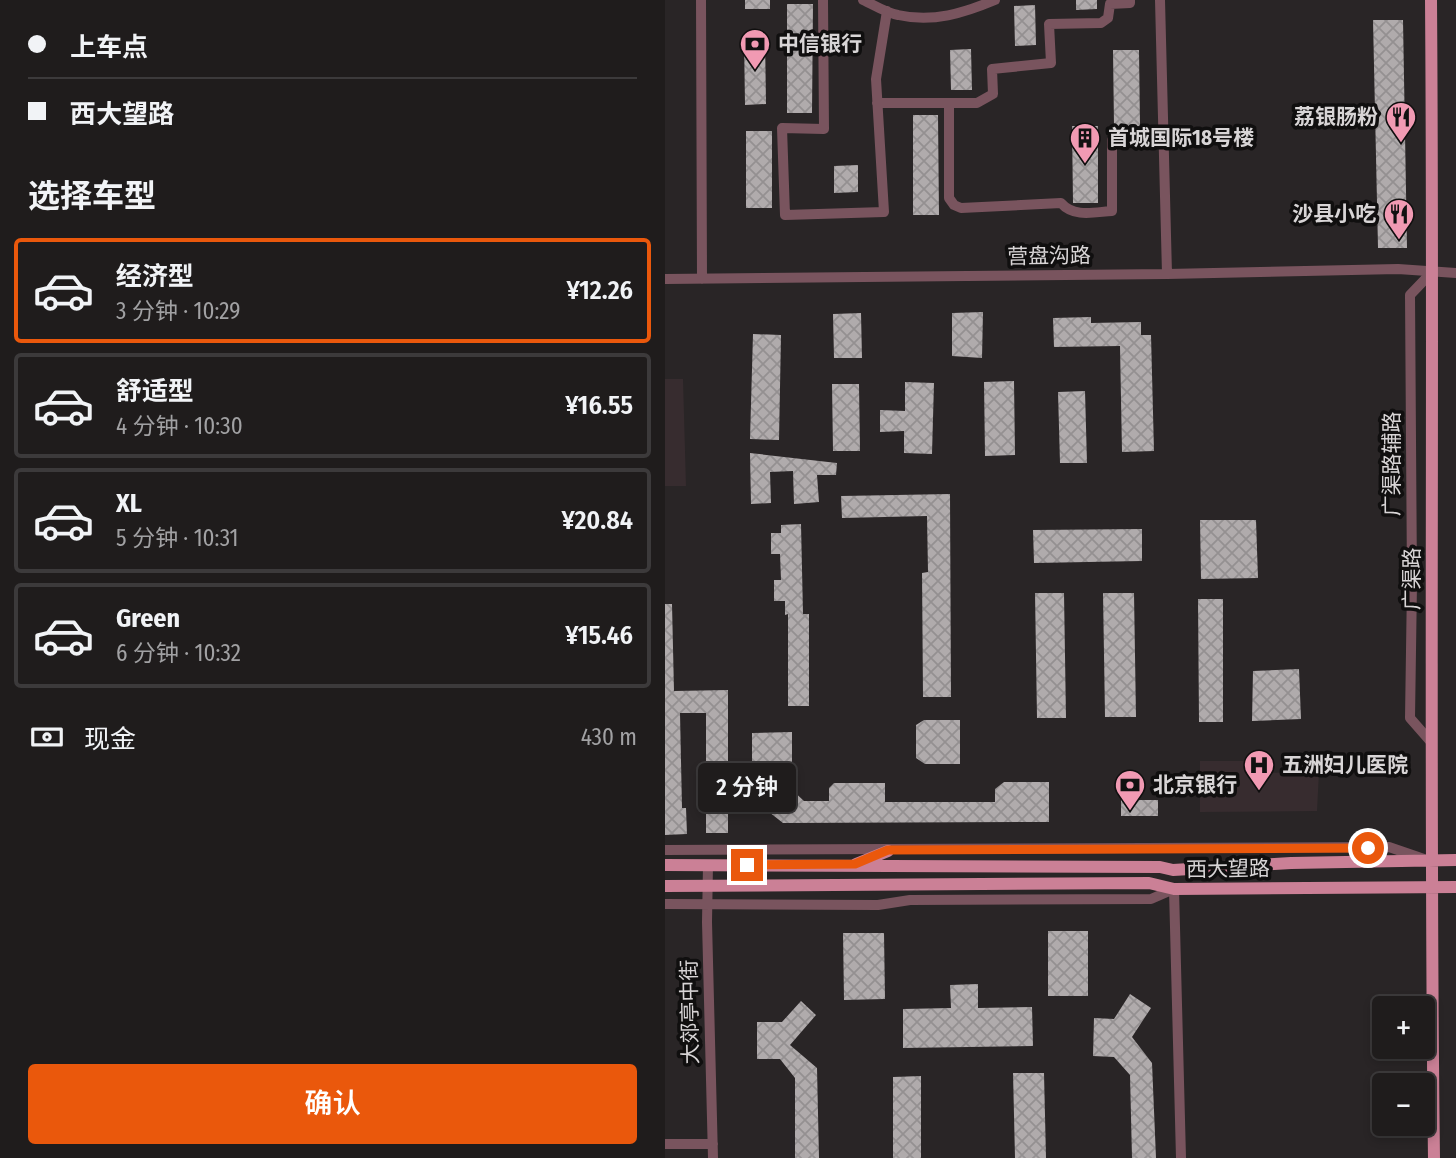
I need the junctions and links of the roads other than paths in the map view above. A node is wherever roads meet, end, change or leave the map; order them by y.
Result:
1 (701, 0) edge
2 (823, 0) edge
3 (863, 0) edge
4 (995, 0) edge
5 (1131, 0) edge
6 (1160, 0) edge
7 (1431, 0) edge
8 (886, 16) junction
9 (887, 57) dead end
10 (877, 103) junction
11 (949, 103) junction
12 (1112, 140) dead end
13 (1433, 271) junction
14 (1456, 273) edge
15 (1167, 274) junction
16 (665, 279) edge
17 (702, 279) junction
18 (1431, 742) junction
19 (665, 850) edge
20 (888, 850) junction
21 (1456, 860) edge
22 (1431, 861) junction
23 (855, 864) junction
24 (665, 865) edge
25 (708, 865) junction
26 (665, 886) edge
27 (708, 886) junction
28 (1430, 887) junction
29 (1456, 887) edge
30 (1174, 889) junction
31 (665, 904) edge
32 (708, 904) junction
33 (665, 1144) edge
34 (713, 1144) junction
35 (713, 1158) edge
36 (1181, 1158) edge
37 (1434, 1158) edge

1 - 17 street
2 - 10 street
3 - 8 street
4 - 8 street
5 - 11 street
6 - 15 street
7 - 13 main road, 广渠路
8 - 9 street
8 - 10 street
10 - 11 street
11 - 12 street
13 - 14 street, 营盘沟路
13 - 15 street, 营盘沟路
13 - 18 main road, 广渠路
13 - 18 street, 广渠路辅路
15 - 17 street, 营盘沟路
16 - 17 street, 营盘沟路
18 - 22 main road, 广渠路
19 - 20 street
20 - 22 street
20 - 23 main road
21 - 22 main road, 西大望路
22 - 23 main road, 西大望路
22 - 28 main road, 广渠路
23 - 25 main road, 西大望路
24 - 25 main road, 西大望路
25 - 27 street, 大郊亭中街
26 - 27 main road, 西大望路
27 - 30 main road, 西大望路
27 - 32 street, 大郊亭中街
28 - 29 main road, 西大望路
28 - 30 main road, 西大望路
28 - 37 main road, 广渠路
30 - 32 street
30 - 36 street
31 - 32 street
32 - 34 street, 大郊亭中街
33 - 34 street
34 - 35 street, 大郊亭中街

